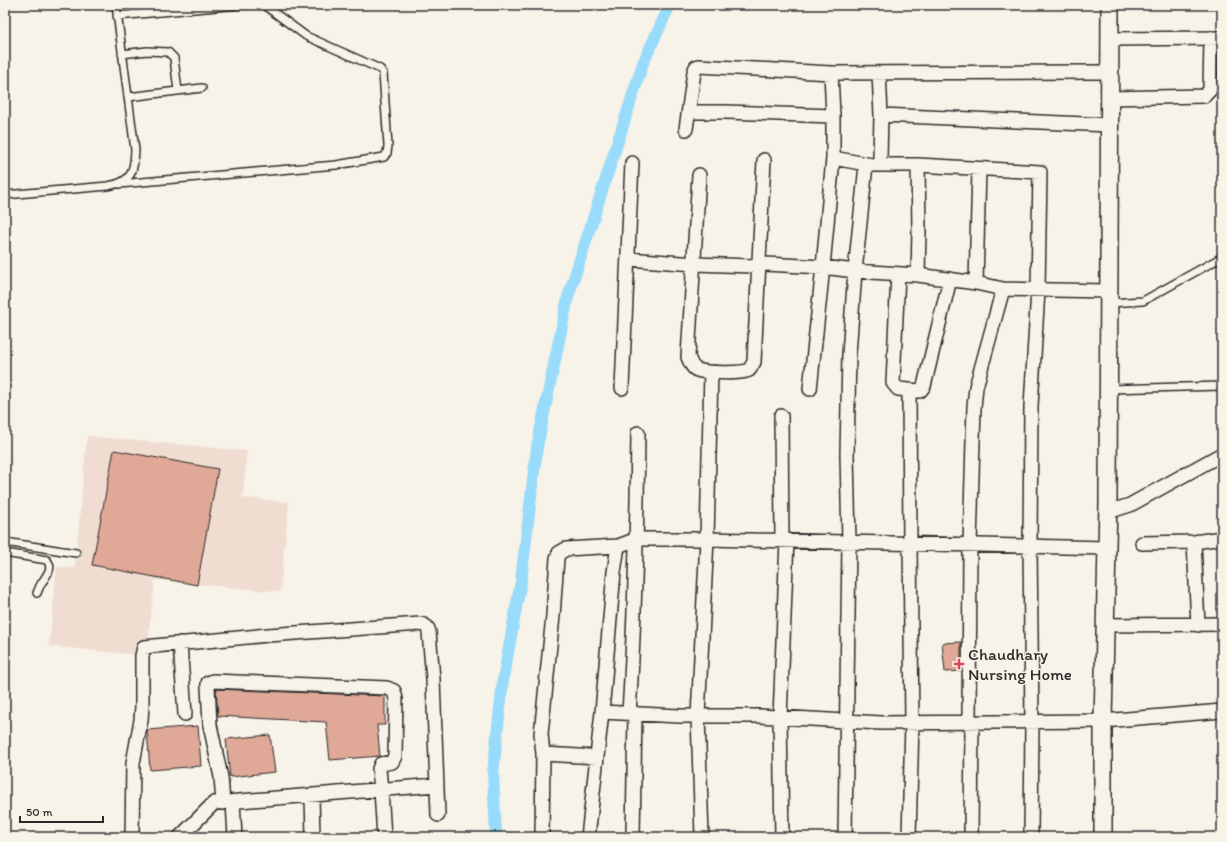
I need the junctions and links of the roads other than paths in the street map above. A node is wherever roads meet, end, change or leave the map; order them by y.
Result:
1 (116, 5) edge
2 (230, 5) edge
3 (239, 5) edge
4 (264, 5) edge
5 (1110, 5) edge
6 (117, 16) junction
7 (1217, 38) edge
8 (1109, 39) junction
9 (122, 54) junction
10 (1109, 72) junction
11 (831, 73) junction
12 (879, 73) junction
13 (202, 88) dead end
14 (178, 91) junction
15 (128, 97) junction
16 (1109, 98) junction
17 (689, 112) junction
18 (881, 115) junction
19 (833, 116) junction
20 (1109, 125) junction
21 (686, 129) dead end
22 (833, 158) junction
23 (764, 160) dead end
24 (632, 163) dead end
25 (871, 165) junction
26 (918, 165) junction
27 (979, 169) junction
28 (699, 175) dead end
29 (119, 184) junction
30 (5, 195) edge
31 (1222, 257) edge
32 (628, 259) junction
33 (694, 264) junction
34 (759, 265) junction
35 (823, 267) junction
36 (855, 271) junction
37 (898, 274) junction
38 (918, 275) junction
39 (950, 279) junction
40 (976, 283) junction
41 (1003, 289) junction
42 (1038, 290) junction
43 (1109, 297) junction
44 (711, 372) junction
45 (1222, 386) edge
46 (622, 388) dead end
47 (810, 389) dead end
48 (1108, 390) junction
49 (909, 391) junction
50 (782, 416) dead end
51 (638, 432) dead end
52 (1222, 454) edge
53 (1108, 512) junction
54 (1222, 538) edge
55 (707, 539) junction
56 (637, 540) junction
57 (784, 540) junction
58 (5, 542) edge
59 (849, 542) junction
60 (1142, 542) dead end
61 (1194, 542) junction
62 (910, 543) junction
63 (970, 545) junction
64 (618, 546) junction
65 (1030, 546) junction
66 (1107, 548) junction
67 (5, 553) edge
68 (76, 553) dead end
69 (37, 593) dead end
70 (1222, 624) edge
71 (1105, 625) junction
72 (1198, 625) junction
73 (180, 643) junction
74 (1222, 711) edge
75 (602, 712) junction
76 (632, 713) junction
77 (185, 714) dead end
78 (698, 716) junction
79 (780, 718) junction
80 (846, 721) junction
81 (1103, 721) junction
82 (971, 722) junction
83 (1032, 722) junction
84 (912, 723) junction
85 (543, 754) junction
86 (597, 757) junction
87 (436, 785) junction
88 (381, 790) junction
89 (312, 796) junction
90 (228, 802) junction
91 (438, 815) dead end
92 (132, 837) edge
93 (180, 837) edge
94 (235, 837) edge
95 (312, 837) edge
96 (384, 837) edge
97 (542, 837) edge
98 (588, 837) edge
99 (633, 837) edge
100 (702, 837) edge
101 (782, 837) edge
102 (845, 837) edge
103 (909, 837) edge
104 (971, 837) edge
105 (1031, 837) edge
106 (1103, 837) edge

1 - 6 lane
2 - 3 lane
2 - 6 lane
4 - 29 lane
5 - 8 street
6 - 9 lane
7 - 8 street
7 - 16 street
8 - 10 street
9 - 14 lane
9 - 15 lane
10 - 12 street
10 - 16 street
11 - 12 street
11 - 17 street
11 - 19 street
12 - 18 street
13 - 14 lane
14 - 15 lane
15 - 29 lane
16 - 20 street
17 - 19 street
17 - 21 street
18 - 20 street
18 - 25 street
19 - 22 street
20 - 43 street
22 - 25 street
22 - 35 street
23 - 34 street
24 - 32 street
25 - 26 street
25 - 36 street
26 - 27 street
26 - 38 street
27 - 40 street
27 - 42 street
28 - 33 street
29 - 30 lane
31 - 43 lane
32 - 33 street
32 - 46 street
33 - 34 street
33 - 44 street
34 - 35 street
34 - 44 street
35 - 36 street
35 - 47 street
36 - 37 street
36 - 59 street
37 - 38 street
37 - 49 street
38 - 39 street
39 - 40 street
39 - 49 street
40 - 41 street
41 - 42 street
41 - 63 street
42 - 43 street
42 - 65 street
43 - 48 street
44 - 55 street
45 - 48 lane
48 - 53 street
49 - 62 street
50 - 57 street
51 - 56 street
52 - 53 street
53 - 66 street
54 - 61 street
55 - 56 street
55 - 57 street
55 - 78 street
56 - 64 street
56 - 76 street
57 - 59 street
57 - 79 street
58 - 68 lane
59 - 62 street
59 - 80 street
60 - 61 street
61 - 72 street
62 - 63 street
62 - 84 street
63 - 65 street
63 - 82 street
64 - 75 street
64 - 85 street
65 - 66 street
65 - 83 street
66 - 71 street
67 - 69 lane
70 - 72 street
71 - 72 street
71 - 81 street
73 - 77 street
73 - 87 street
73 - 92 street
74 - 81 street
75 - 76 street
75 - 86 street
76 - 78 street
76 - 99 street
78 - 79 street
78 - 100 street
79 - 80 street
79 - 101 street
80 - 84 street
80 - 102 street
81 - 83 street
81 - 106 street
82 - 83 street
82 - 84 street
82 - 104 street
83 - 105 street
84 - 103 street
85 - 86 street
85 - 97 street
86 - 98 street
87 - 88 street
87 - 91 street
88 - 89 street
88 - 90 street
88 - 96 street
89 - 90 street
89 - 95 street
90 - 93 street
90 - 94 street

